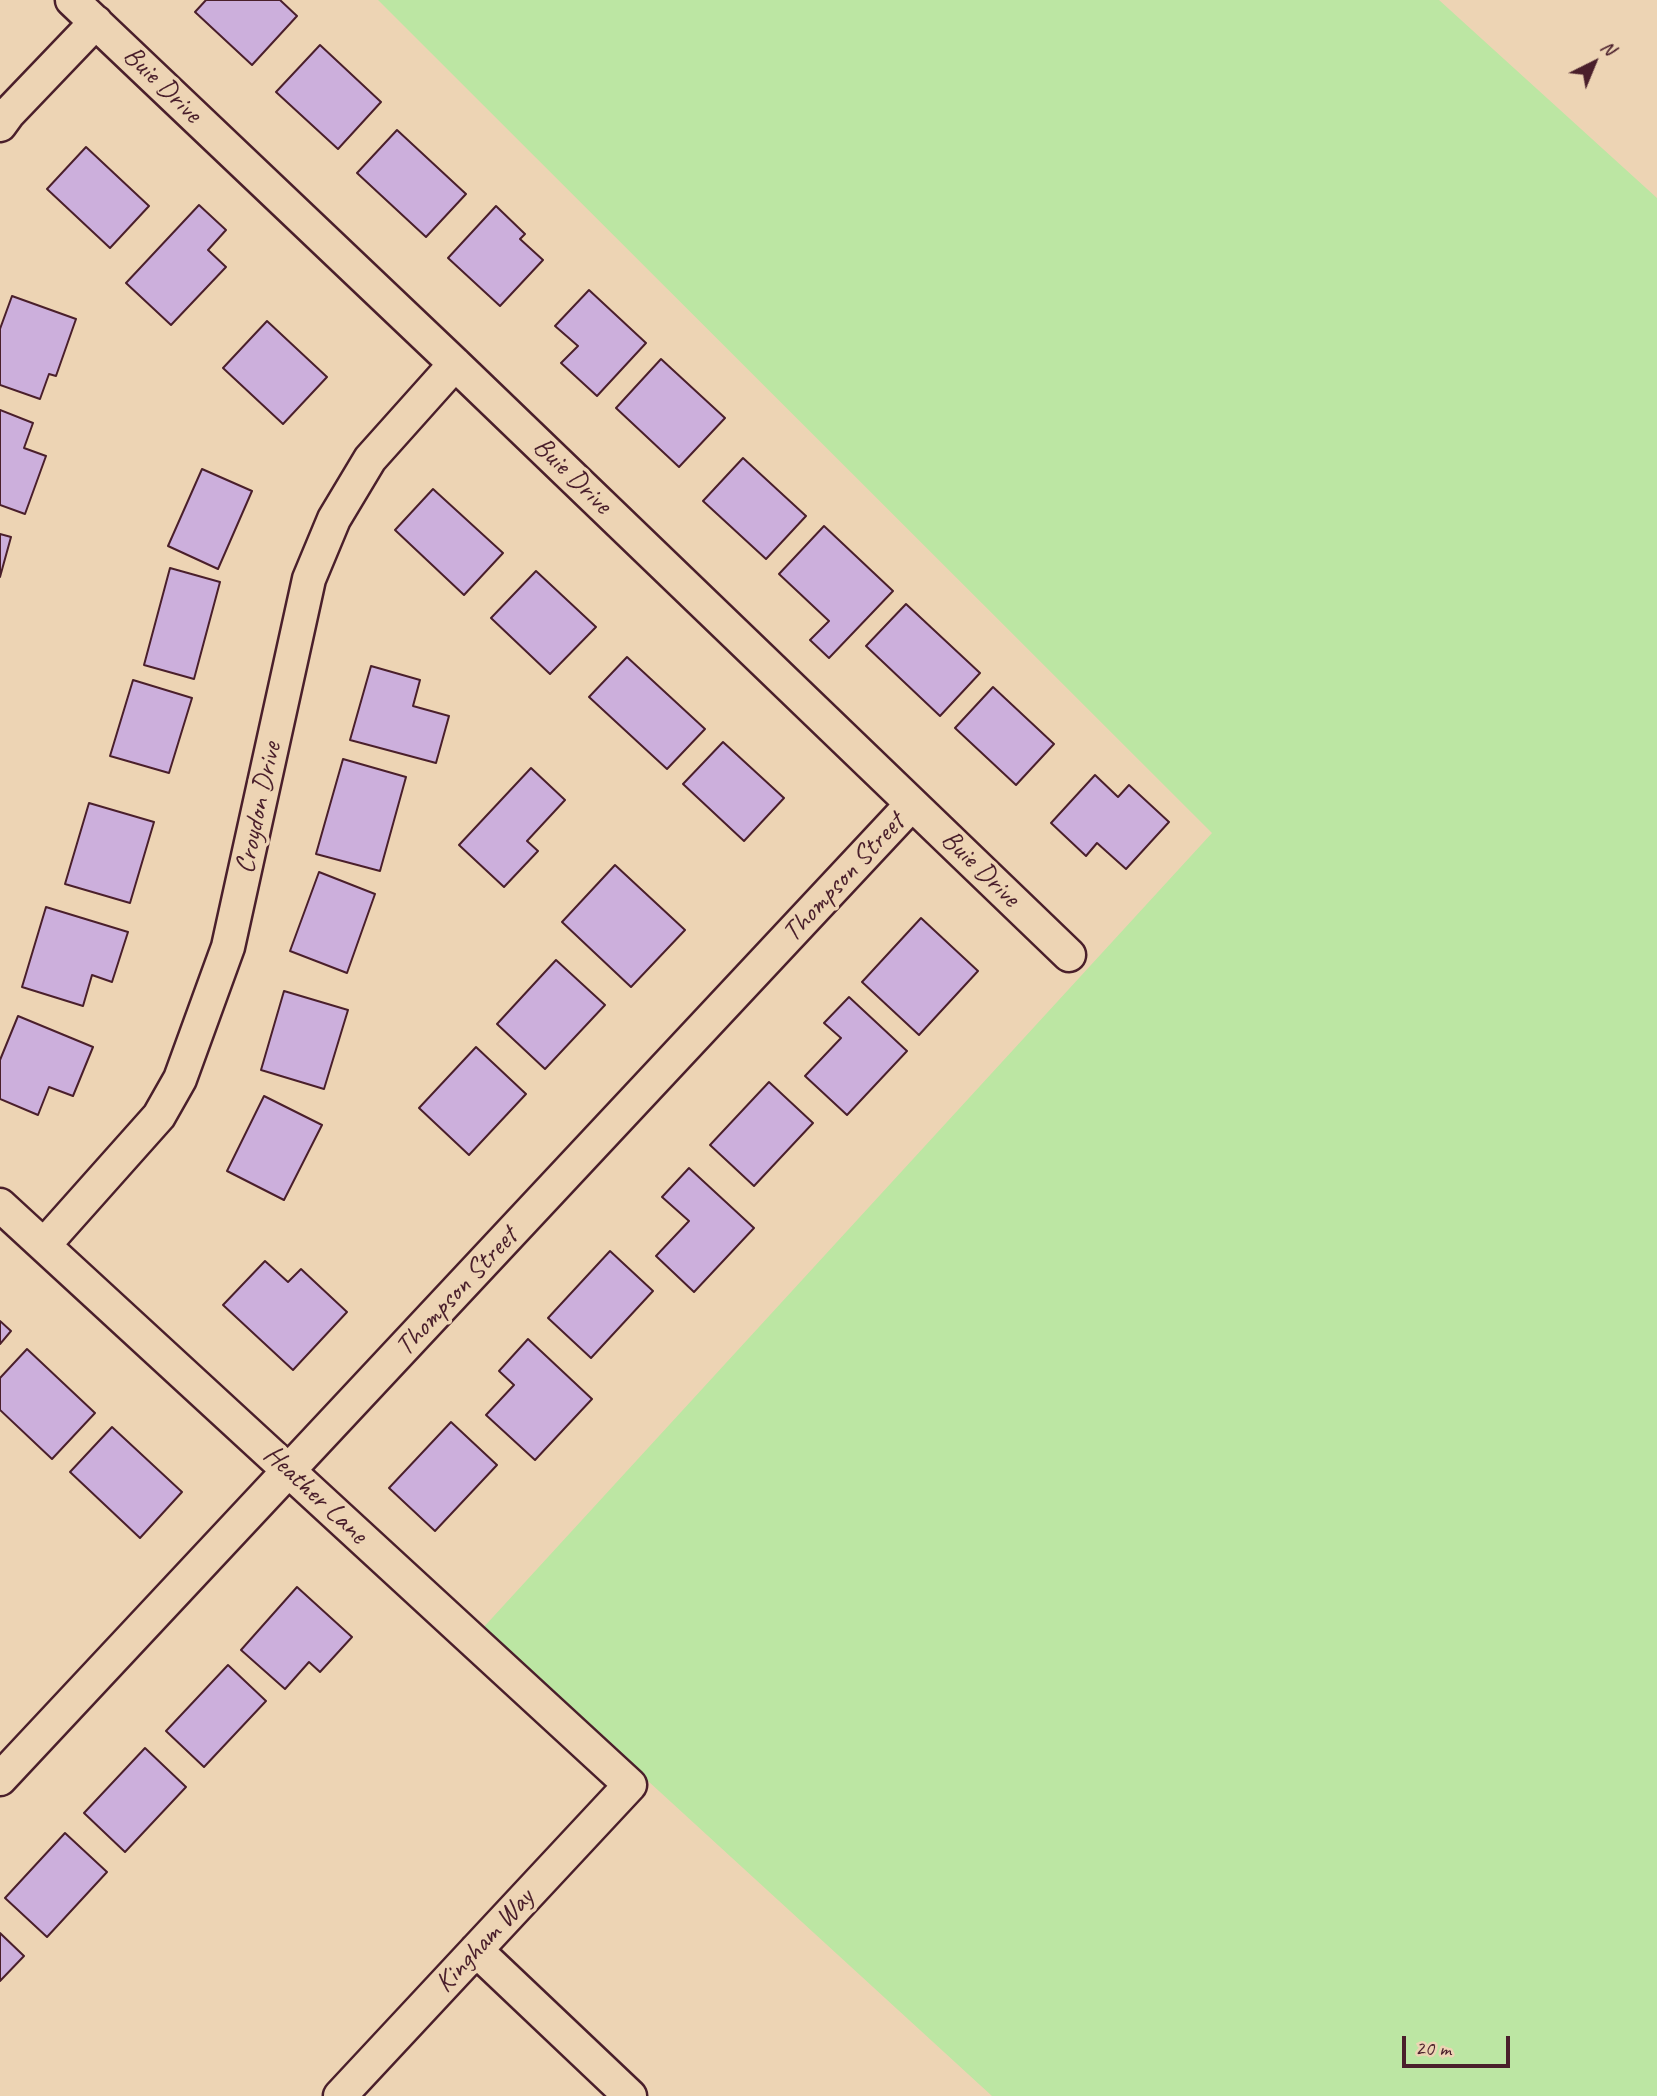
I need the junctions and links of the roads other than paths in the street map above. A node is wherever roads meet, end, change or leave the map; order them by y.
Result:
1 (72, 0) edge
2 (96, 22) junction
3 (0, 125) edge
4 (455, 363) junction
5 (912, 804) junction
6 (1069, 955) dead end
7 (0, 1205) edge
8 (45, 1244) junction
9 (289, 1472) junction
10 (0, 1779) edge
11 (630, 1785) joint
12 (476, 1951) junction
13 (340, 2096) edge
14 (630, 2096) edge

1 - 2 street, Buie Drive
2 - 3 street
2 - 4 street, Buie Drive
4 - 5 street, Buie Drive
4 - 8 street, Croydon Drive
5 - 6 street, Buie Drive
5 - 9 street, Thompson Street
7 - 8 street, Heather Lane
8 - 9 street, Heather Lane
9 - 10 street, Thompson Street
9 - 11 street, Heather Lane
11 - 12 street, Kingham Way
12 - 13 street, Kingham Way
12 - 14 street

